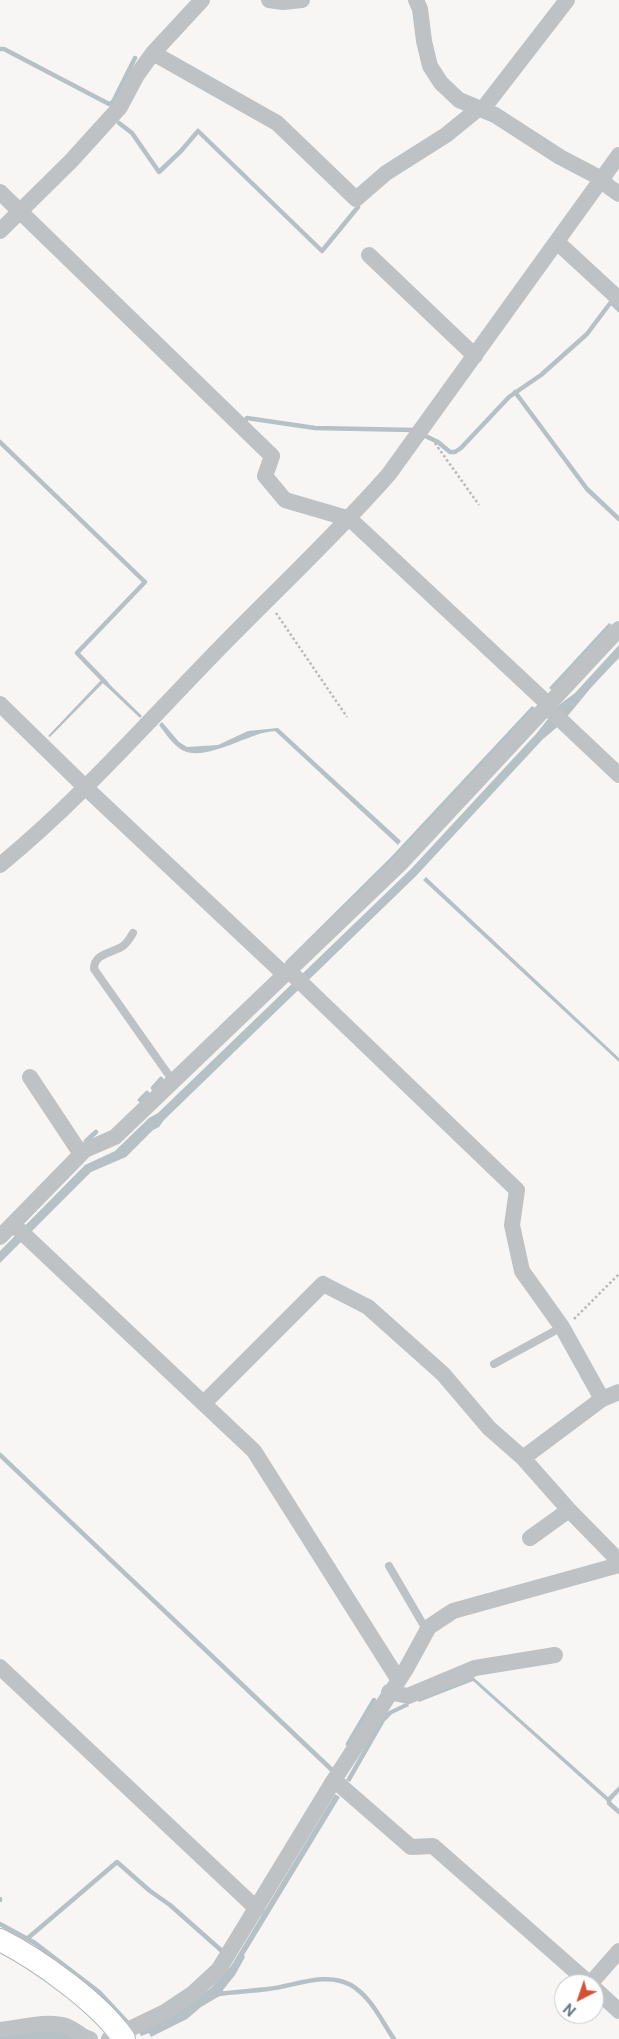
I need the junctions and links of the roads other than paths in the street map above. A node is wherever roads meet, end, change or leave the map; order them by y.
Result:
1 (202, 0) edge
2 (271, 0) edge
3 (302, 0) edge
4 (416, 0) edge
5 (567, 0) edge
6 (153, 53) junction
7 (480, 109) junction
8 (619, 154) edge
9 (602, 179) junction
10 (0, 192) edge
11 (619, 194) edge
12 (20, 211) junction
13 (0, 231) edge
14 (557, 242) junction
15 (369, 255) dead end
16 (619, 299) edge
17 (475, 356) junction
18 (350, 518) junction
19 (619, 629) edge
20 (0, 704) edge
21 (549, 708) junction
22 (619, 775) edge
23 (85, 787) junction
24 (0, 865) edge
25 (133, 933) dead end
26 (287, 973) junction
27 (30, 1077) dead end
28 (173, 1081) junction
29 (81, 1154) junction
30 (20, 1231) junction
31 (0, 1237) edge
32 (563, 1328) junction
33 (494, 1364) dead end
34 (619, 1392) edge
35 (602, 1399) junction
36 (204, 1403) junction
37 (523, 1458) junction
38 (569, 1510) junction
39 (530, 1538) dead end
40 (619, 1561) edge
41 (619, 1565) edge
42 (389, 1566) dead end
43 (427, 1631) junction
44 (555, 1654) dead end
45 (0, 1667) edge
46 (393, 1686) junction
47 (334, 1780) junction
48 (257, 1910) junction
49 (0, 1940) edge
50 (619, 1951) edge
51 (604, 1997) edge
52 (619, 2011) edge
53 (0, 2030) edge
54 (118, 2037) edge
55 (90, 2039) edge

1 - 6 street
2 - 3 street
4 - 7 street
5 - 7 street
6 - 7 street
6 - 12 street
7 - 9 street
8 - 9 street
9 - 11 street
9 - 14 street
10 - 12 street
12 - 13 street
12 - 18 street
14 - 16 street
14 - 17 street
15 - 17 street
17 - 18 street
18 - 21 street
18 - 23 street
19 - 21 street
20 - 23 street
21 - 22 street
21 - 26 street
23 - 24 street
23 - 26 street
25 - 28 lane
26 - 28 street
26 - 32 street
27 - 29 street
28 - 29 street
29 - 30 street
30 - 31 street
30 - 36 street
32 - 33 lane
32 - 35 street
34 - 35 street
35 - 37 street
36 - 37 street
36 - 46 street
37 - 38 street
38 - 39 street
38 - 40 street
41 - 43 street
42 - 43 lane
43 - 46 street
44 - 46 street
45 - 48 street
46 - 47 street
47 - 48 street
47 - 50 street
48 - 54 street
49 - 54 street
51 - 52 street
53 - 55 street

